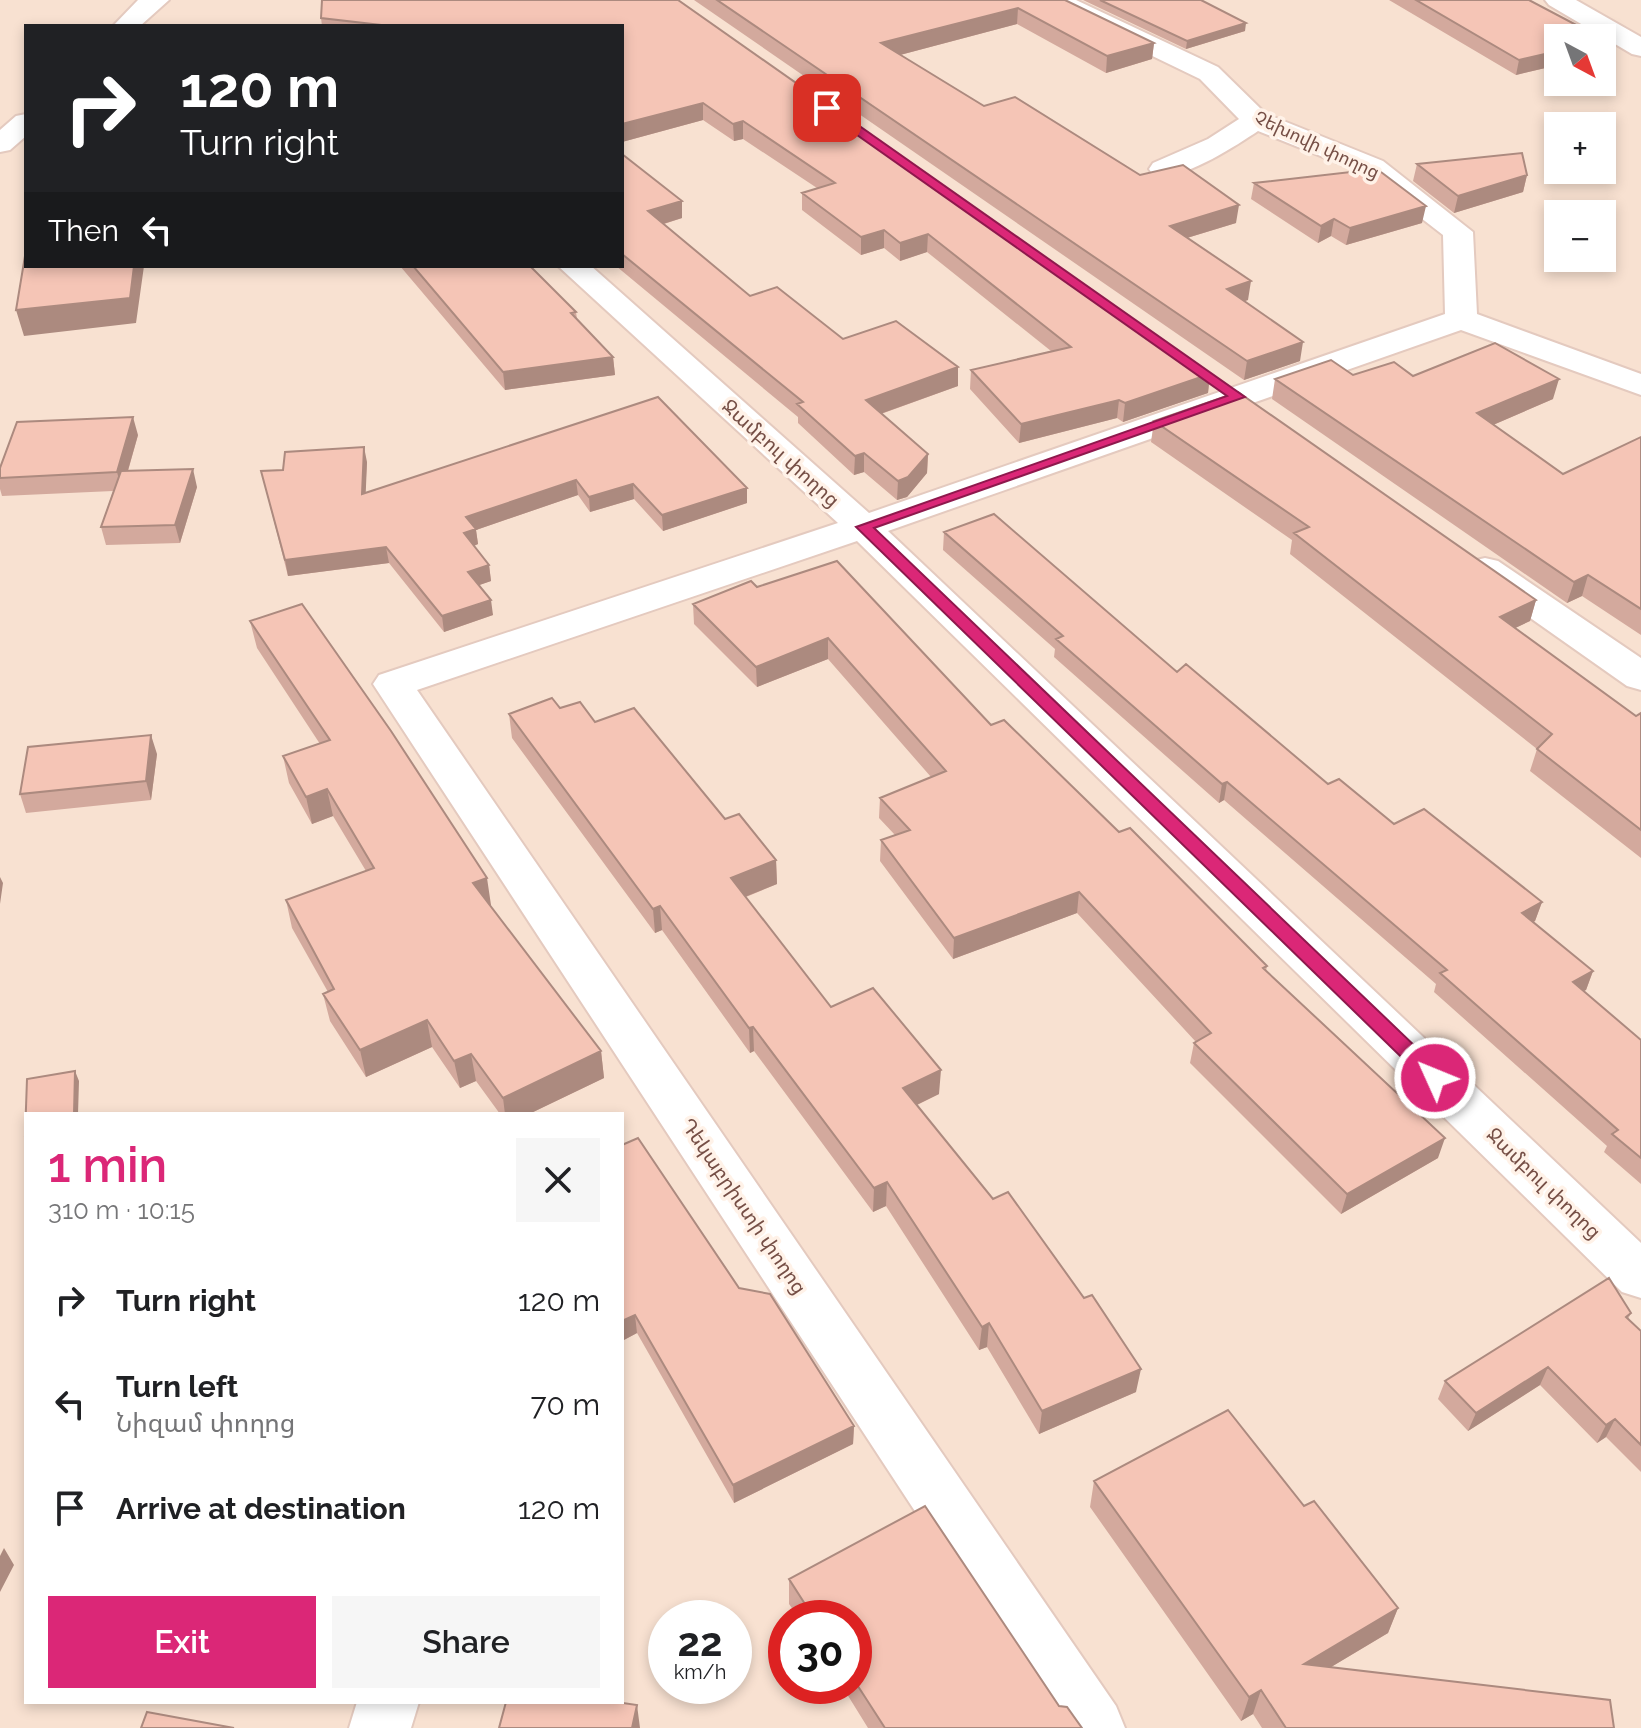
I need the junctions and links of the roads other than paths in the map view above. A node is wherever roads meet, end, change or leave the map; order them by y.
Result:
1 (156, 0) edge
2 (1056, 0) edge
3 (1558, 0) edge
4 (128, 24) edge
5 (1641, 48) edge
6 (1256, 120) junction
7 (24, 124) edge
8 (0, 144) edge
9 (1163, 169) edge
10 (575, 268) edge
11 (1461, 319) junction
12 (1641, 385) edge
13 (863, 527) junction
14 (1459, 551) edge
15 (1641, 677) edge
16 (1641, 1276) edge
17 (387, 1704) edge
18 (380, 1728) edge
19 (1094, 1728) edge

1 - 4 street
2 - 6 street, Չեխովի փողոց
3 - 5 street
6 - 9 street
6 - 11 street, Չեխովի փողոց
7 - 8 street
10 - 13 street, Ջամբուլ փողոց
11 - 12 street
11 - 13 street
13 - 16 street, Ջամբուլ փողոց
13 - 19 street, Դեկաբրիստի փողոց
14 - 15 street
17 - 18 street

